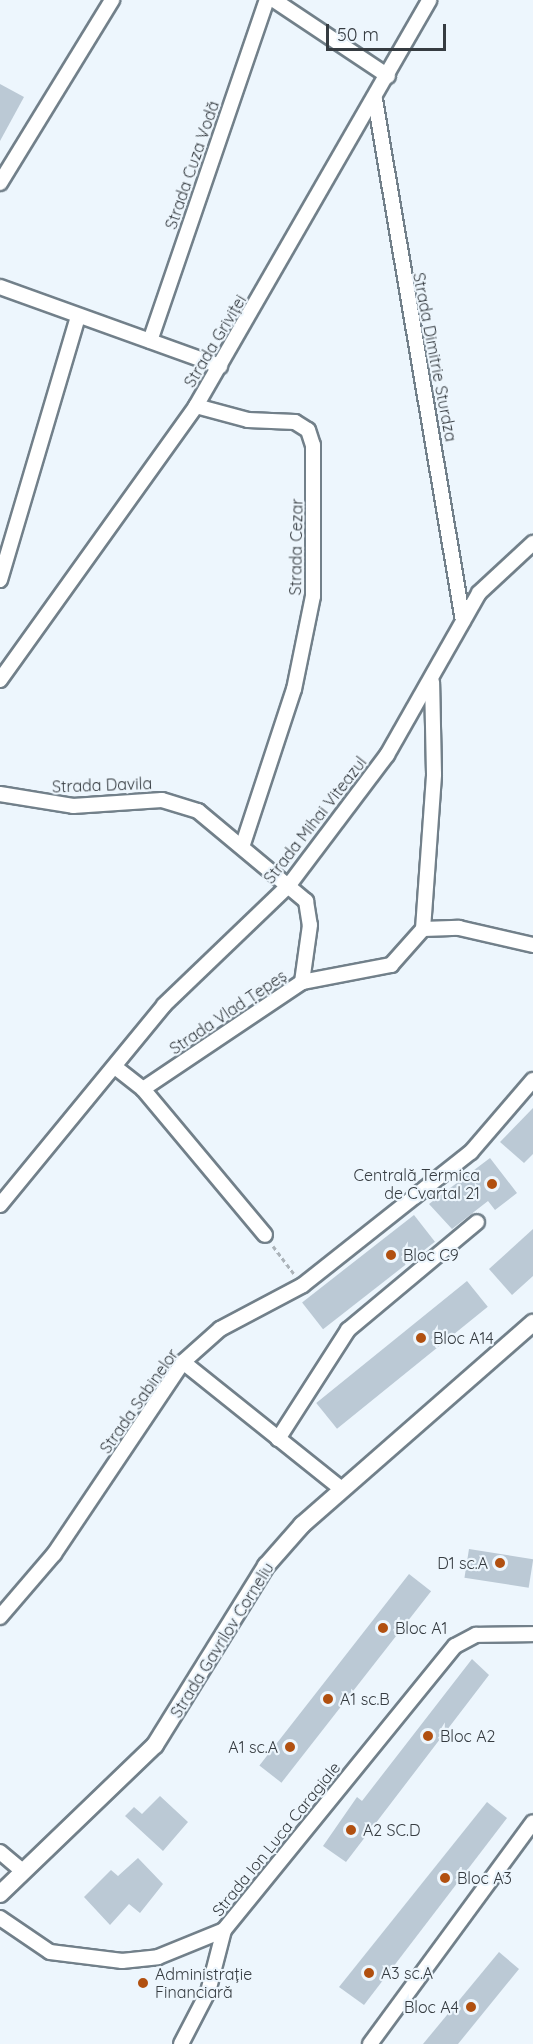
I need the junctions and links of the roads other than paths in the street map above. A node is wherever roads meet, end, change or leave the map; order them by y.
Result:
1 (112, 0) edge
2 (267, 0) edge
3 (274, 0) edge
4 (429, 0) edge
5 (388, 76) junction
6 (375, 100) junction
7 (0, 183) edge
8 (0, 287) edge
9 (78, 316) junction
10 (150, 341) junction
11 (220, 366) junction
12 (195, 406) junction
13 (533, 543) edge
14 (0, 580) edge
15 (463, 621) junction
16 (0, 680) edge
17 (432, 681) junction
18 (0, 794) edge
19 (243, 844) junction
20 (289, 885) junction
21 (423, 929) junction
22 (533, 945) edge
23 (302, 982) junction
24 (115, 1067) junction
25 (533, 1080) edge
26 (143, 1089) junction
27 (0, 1205) edge
28 (477, 1222) dead end
29 (265, 1235) road end
30 (533, 1323) edge
31 (183, 1362) junction
32 (278, 1438) junction
33 (339, 1487) junction
34 (0, 1617) edge
35 (533, 1634) edge
36 (533, 1822) edge
37 (0, 1852) edge
38 (23, 1871) junction
39 (0, 1894) edge
40 (0, 1918) edge
41 (224, 1930) junction
42 (181, 2044) edge
43 (370, 2044) edge

1 - 7 street
2 - 10 street, Strada Cuza Vodă
3 - 5 street
4 - 5 street, Strada Griviței
5 - 6 street, Strada Griviței
6 - 11 street, Strada Griviței
6 - 15 street, Strada Dimitrie Sturdza
8 - 9 street
9 - 10 street
9 - 14 street
10 - 11 street
11 - 12 street, Strada Griviței
12 - 16 street, Strada Griviței
12 - 19 street, Strada Cezar
13 - 15 street, Strada Mihai Viteazul
15 - 17 street, Strada Mihai Viteazul
17 - 20 street, Strada Mihai Viteazul
17 - 21 street
18 - 19 street, Strada Davila
19 - 20 street, Strada Davila
20 - 23 street, Strada Davila
20 - 24 street, Strada Mihai Viteazul
21 - 22 street
21 - 23 street, Strada Vlad Țepeș
23 - 26 street, Strada Vlad Țepeș
24 - 26 street
24 - 27 street, Strada Mihai Viteazul
25 - 31 street, Strada Sabinelor
26 - 29 street
28 - 32 street
30 - 33 street, Strada Gavrilov Corneliu
31 - 32 street
31 - 34 street, Strada Sabinelor
32 - 33 street
33 - 38 street, Strada Gavrilov Corneliu
35 - 41 street, Strada Ion Luca Caragiale
36 - 43 street
37 - 38 street
38 - 39 street, Strada Gavrilov Corneliu
40 - 41 street, Strada Ion Luca Caragiale
41 - 42 street

